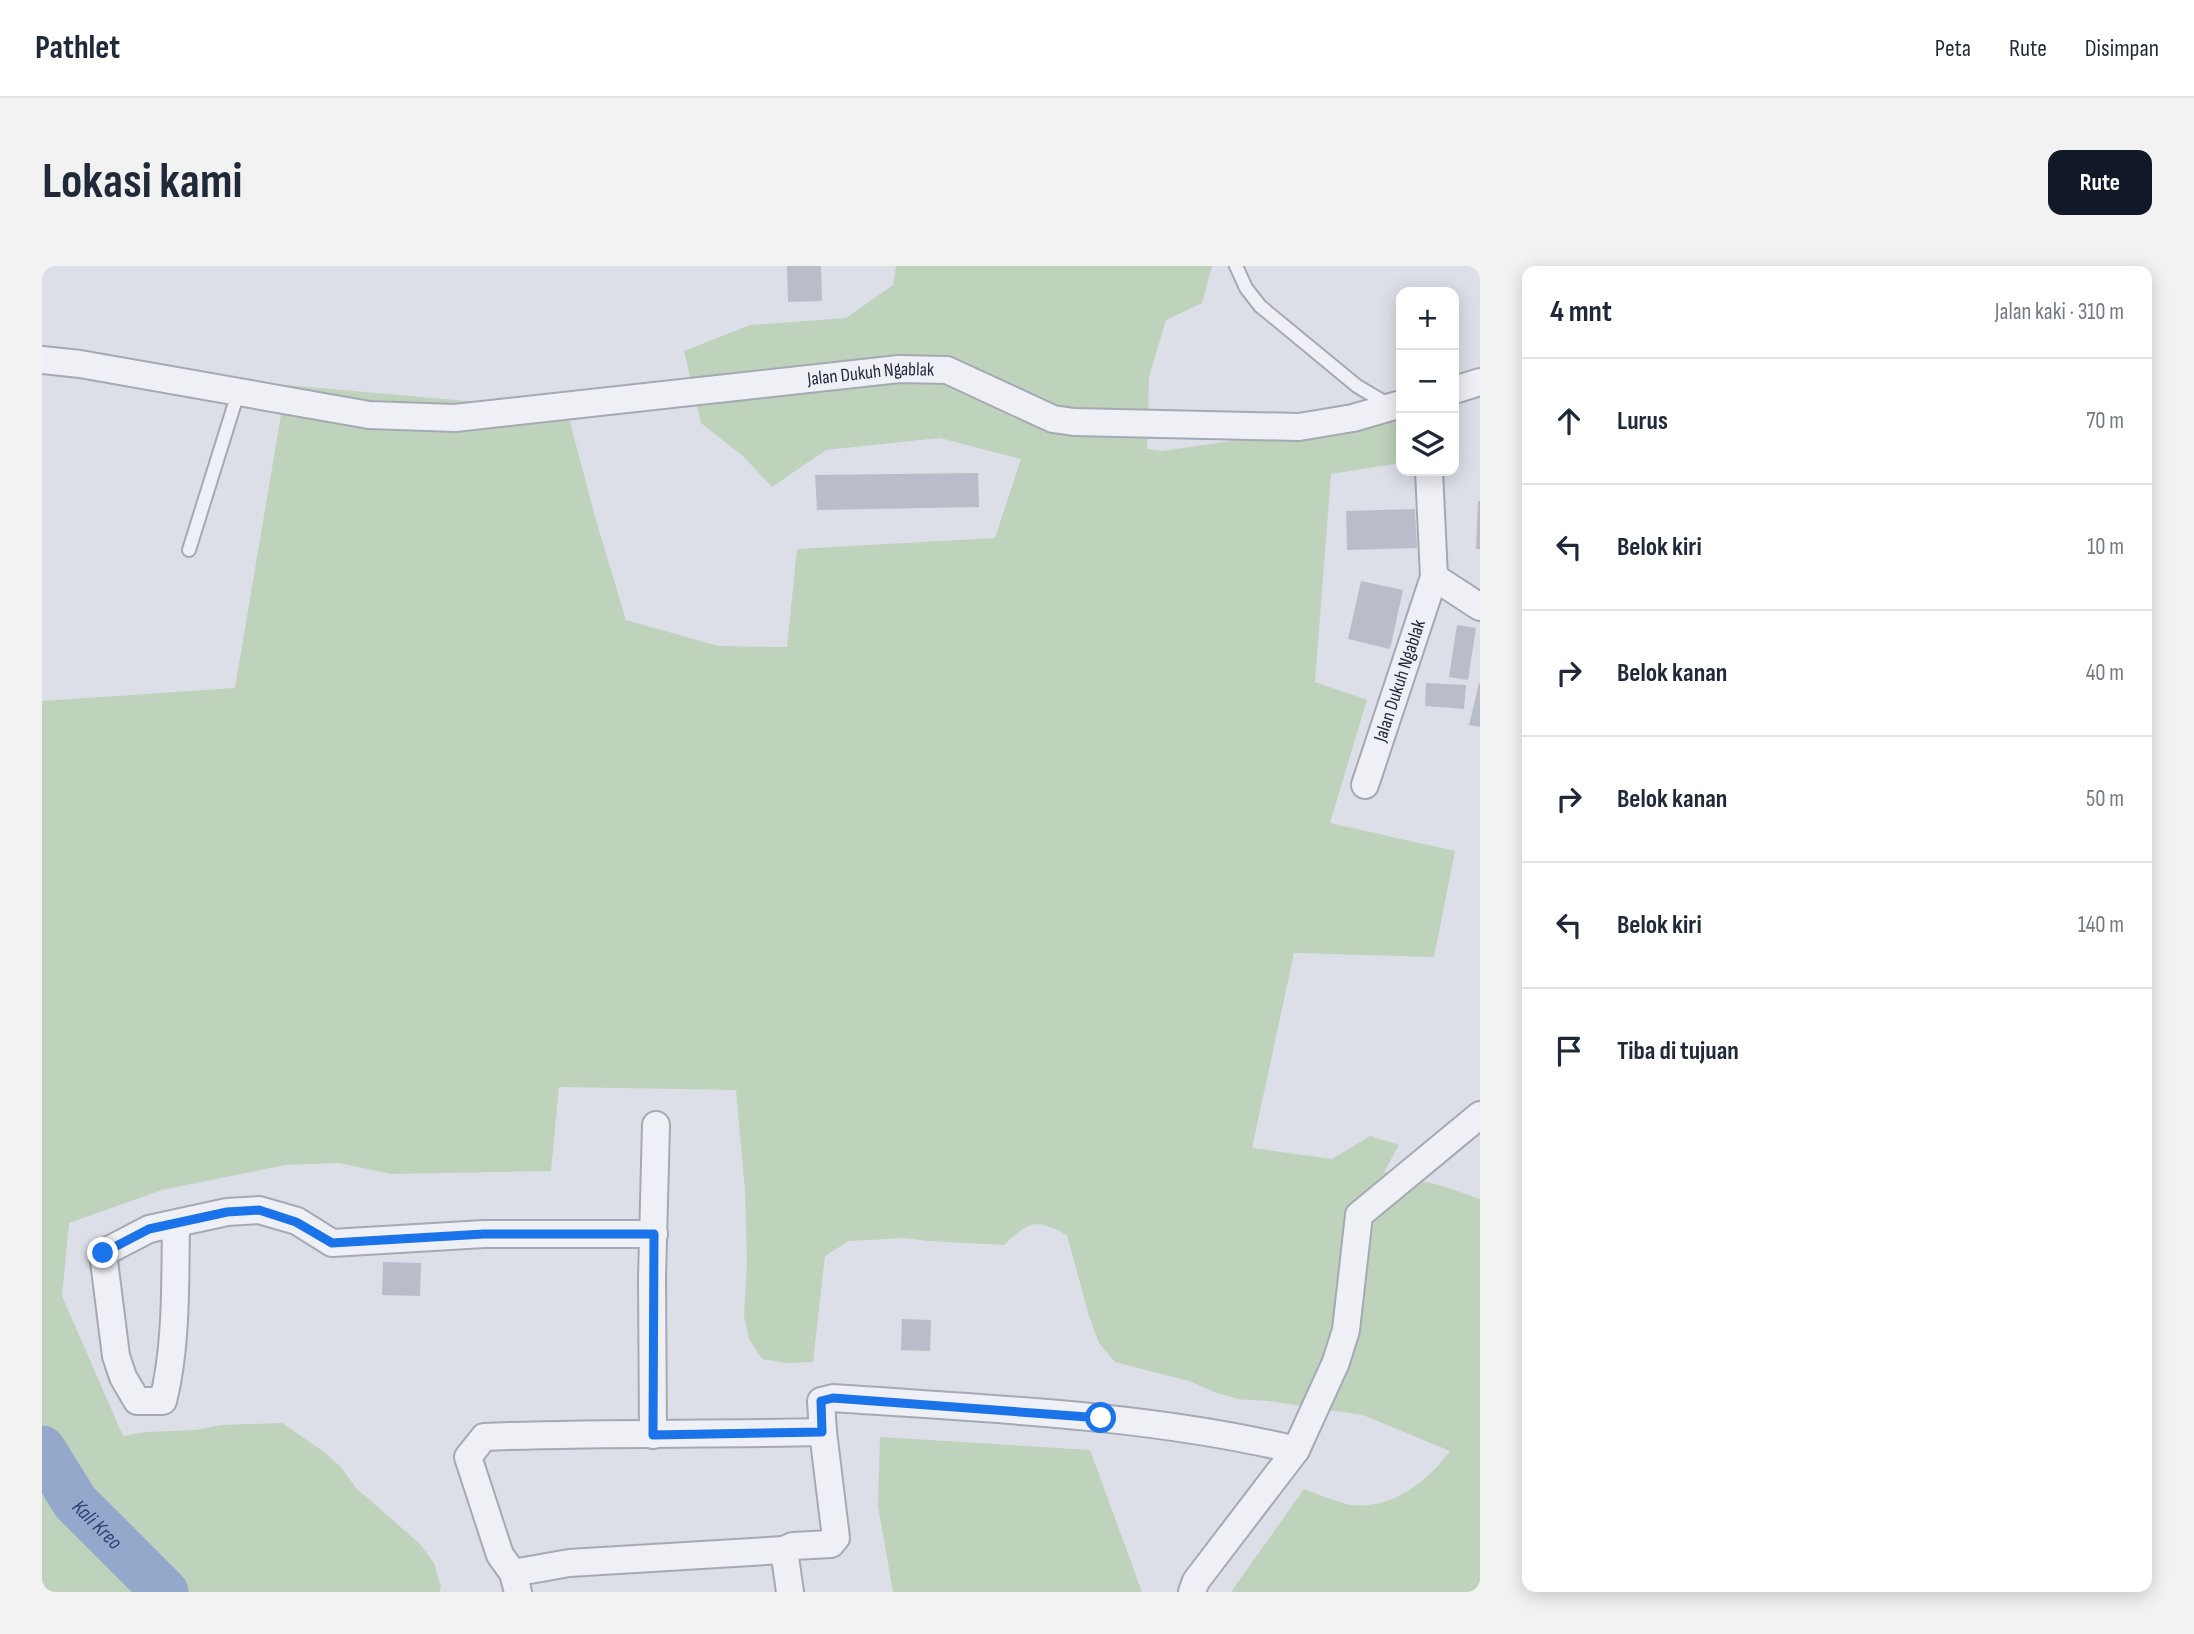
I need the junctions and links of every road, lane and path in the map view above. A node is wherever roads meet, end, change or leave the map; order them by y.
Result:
1 (1236, 266) edge
2 (42, 360) edge
3 (1480, 382) edge
4 (1459, 388) edge
5 (238, 393) junction
6 (1396, 406) edge
7 (1396, 406) edge
8 (1429, 476) edge
9 (189, 550) dead end
10 (1434, 577) junction
11 (1480, 607) edge
12 (1365, 785) dead end
13 (1480, 1115) edge
14 (656, 1125) dead end
15 (176, 1223) junction
16 (654, 1234) junction
17 (822, 1432) junction
18 (653, 1435) junction
19 (1296, 1450) junction
20 (784, 1550) junction
21 (515, 1583) edge
22 (790, 1592) edge
23 (1192, 1592) edge

1 - 6 lane
2 - 5 street, Jalan Dukuh Ngablak
3 - 4 street
5 - 7 street, Jalan Dukuh Ngablak
5 - 9 lane
8 - 10 street, Jalan Dukuh Ngablak
10 - 11 street
10 - 12 street, Jalan Dukuh Ngablak
13 - 19 street
14 - 16 street
15 - 15 street
15 - 16 street
16 - 18 street
17 - 18 street
17 - 19 street
17 - 20 street
18 - 21 street
19 - 23 street
20 - 21 street
20 - 22 street

